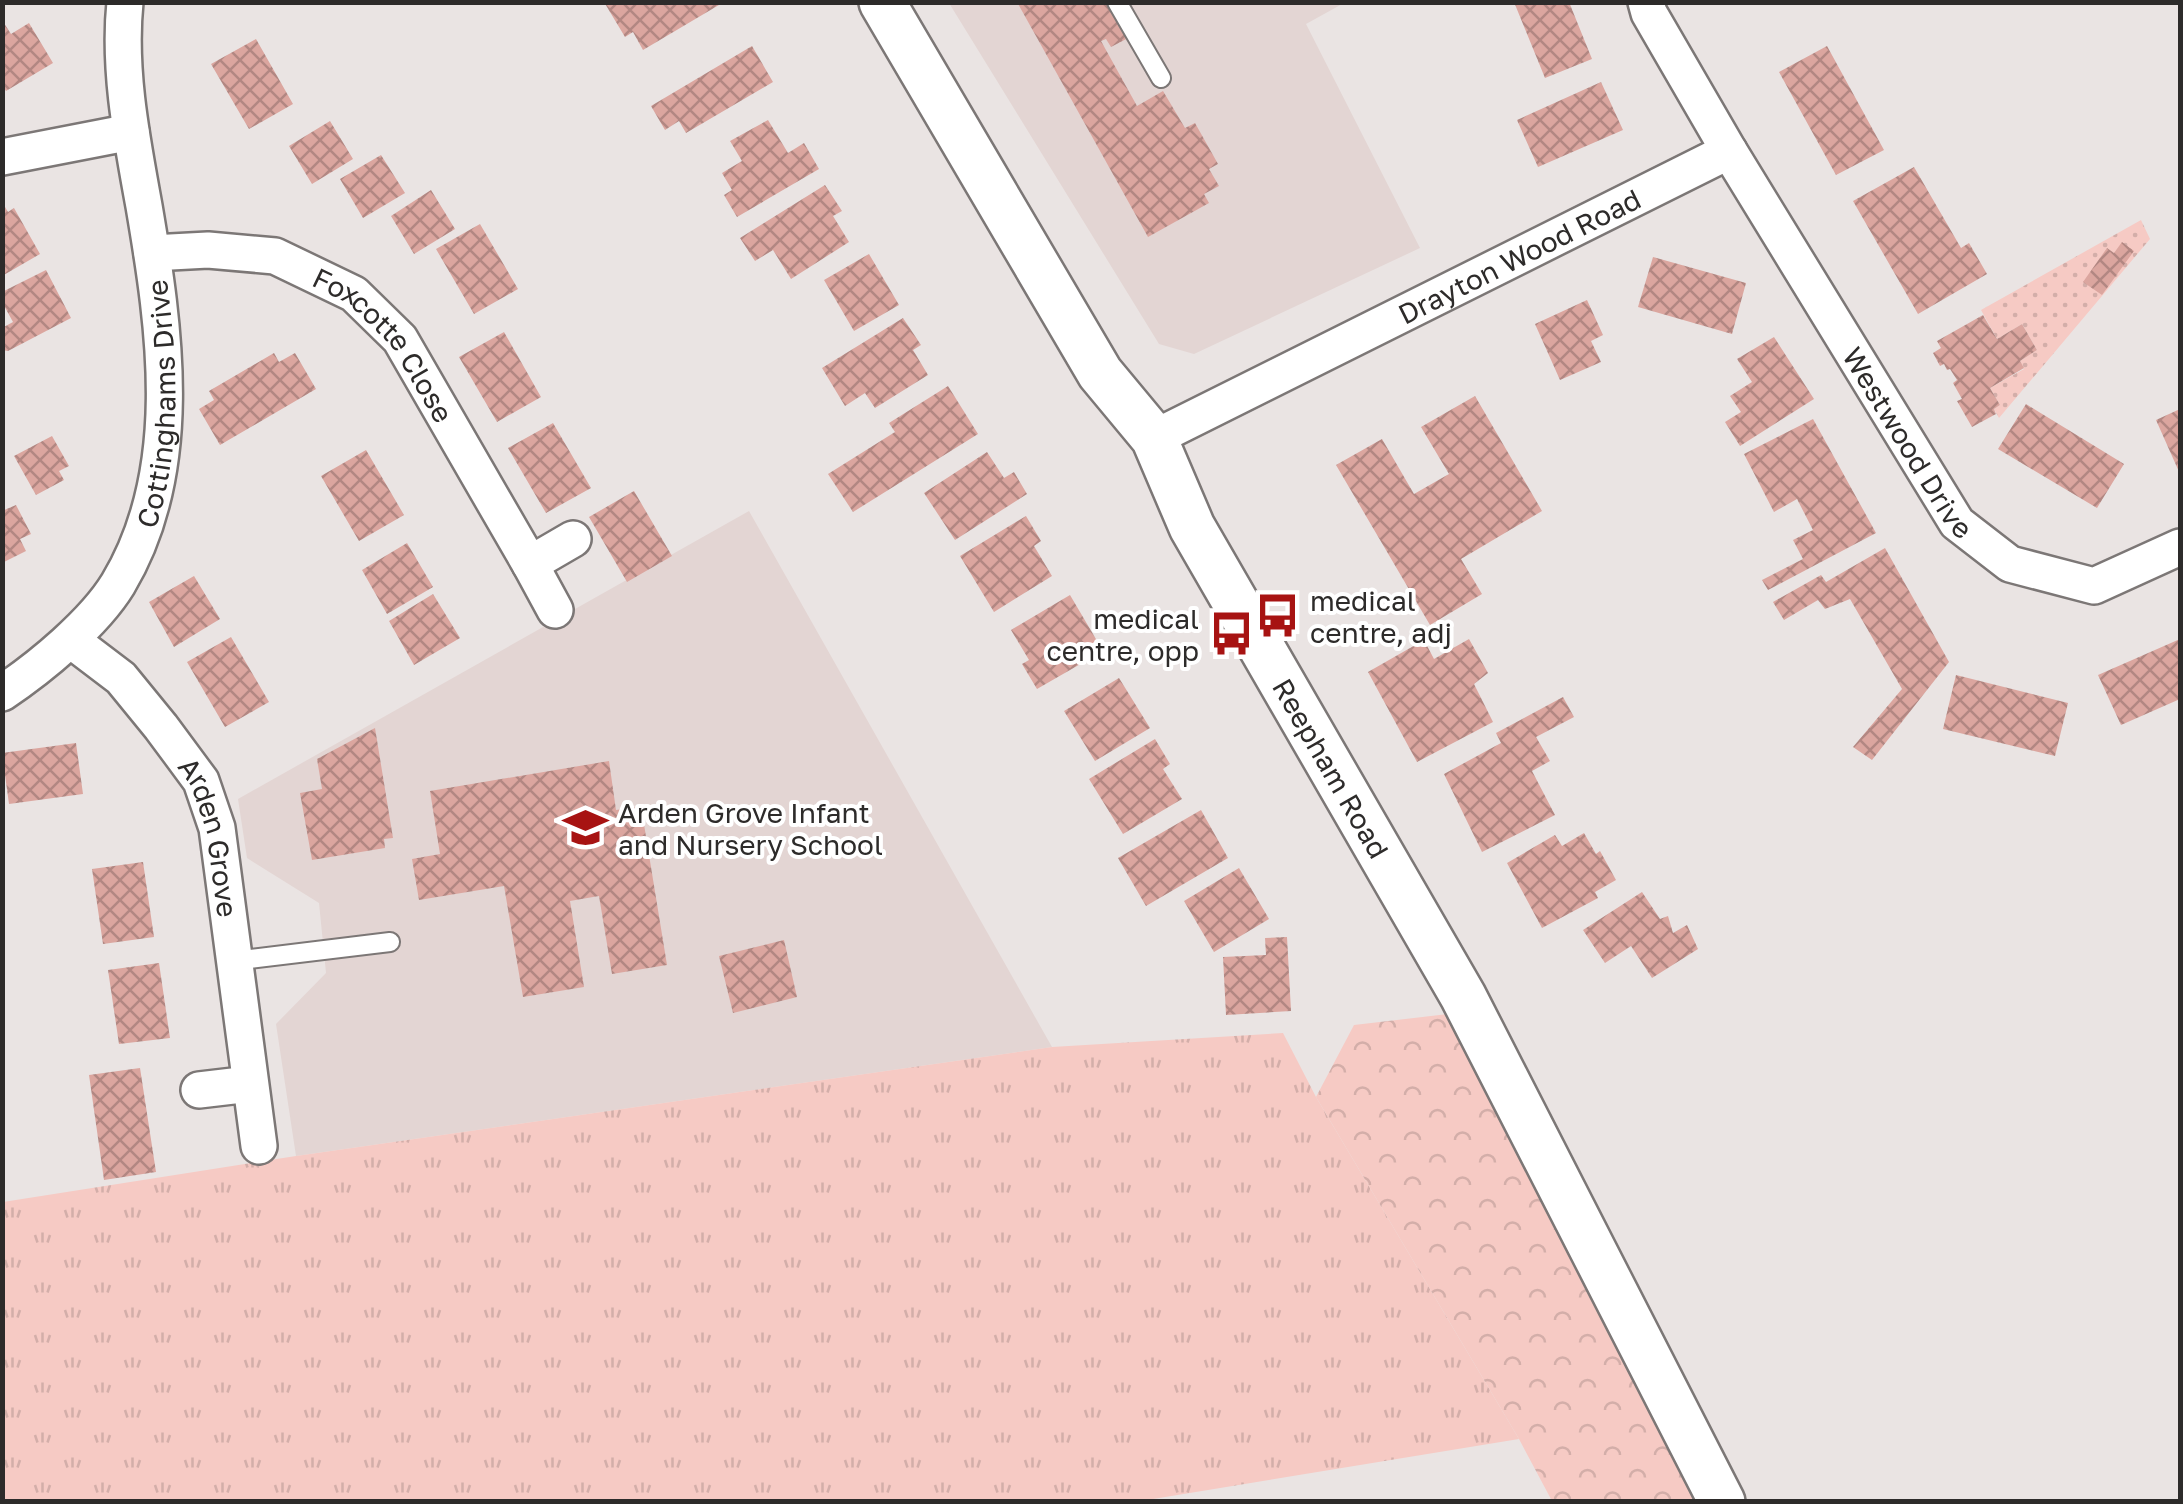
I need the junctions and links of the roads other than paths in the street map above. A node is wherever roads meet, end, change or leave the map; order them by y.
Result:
1 (125, 2) edge
2 (882, 2) edge
3 (1117, 2) edge
4 (1646, 2) edge
5 (1161, 78) dead end
6 (131, 132) junction
7 (1729, 151) junction
8 (2, 157) edge
9 (152, 253) junction
10 (1154, 438) junction
11 (573, 538) dead end
12 (2180, 547) edge
13 (530, 564) junction
14 (555, 610) dead end
15 (71, 640) junction
16 (2, 692) edge
17 (390, 942) dead end
18 (233, 962) junction
19 (250, 1084) junction
20 (199, 1090) dead end
21 (259, 1146) dead end
22 (1722, 1502) edge

1 - 6 street, Cottinghams Drive
2 - 10 street, Reepham Road
3 - 5 lane
4 - 7 street
6 - 8 street
6 - 9 street, Cottinghams Drive
7 - 10 street, Drayton Wood Road
7 - 12 street, Westwood Drive
9 - 13 street, Foxcotte Close
9 - 15 street, Cottinghams Drive
10 - 22 street, Reepham Road
11 - 13 street
13 - 14 street, Foxcotte Close
15 - 16 street, Cottinghams Drive
15 - 18 street, Arden Grove
17 - 18 lane
18 - 19 street, Arden Grove
19 - 20 street
19 - 21 street, Arden Grove

